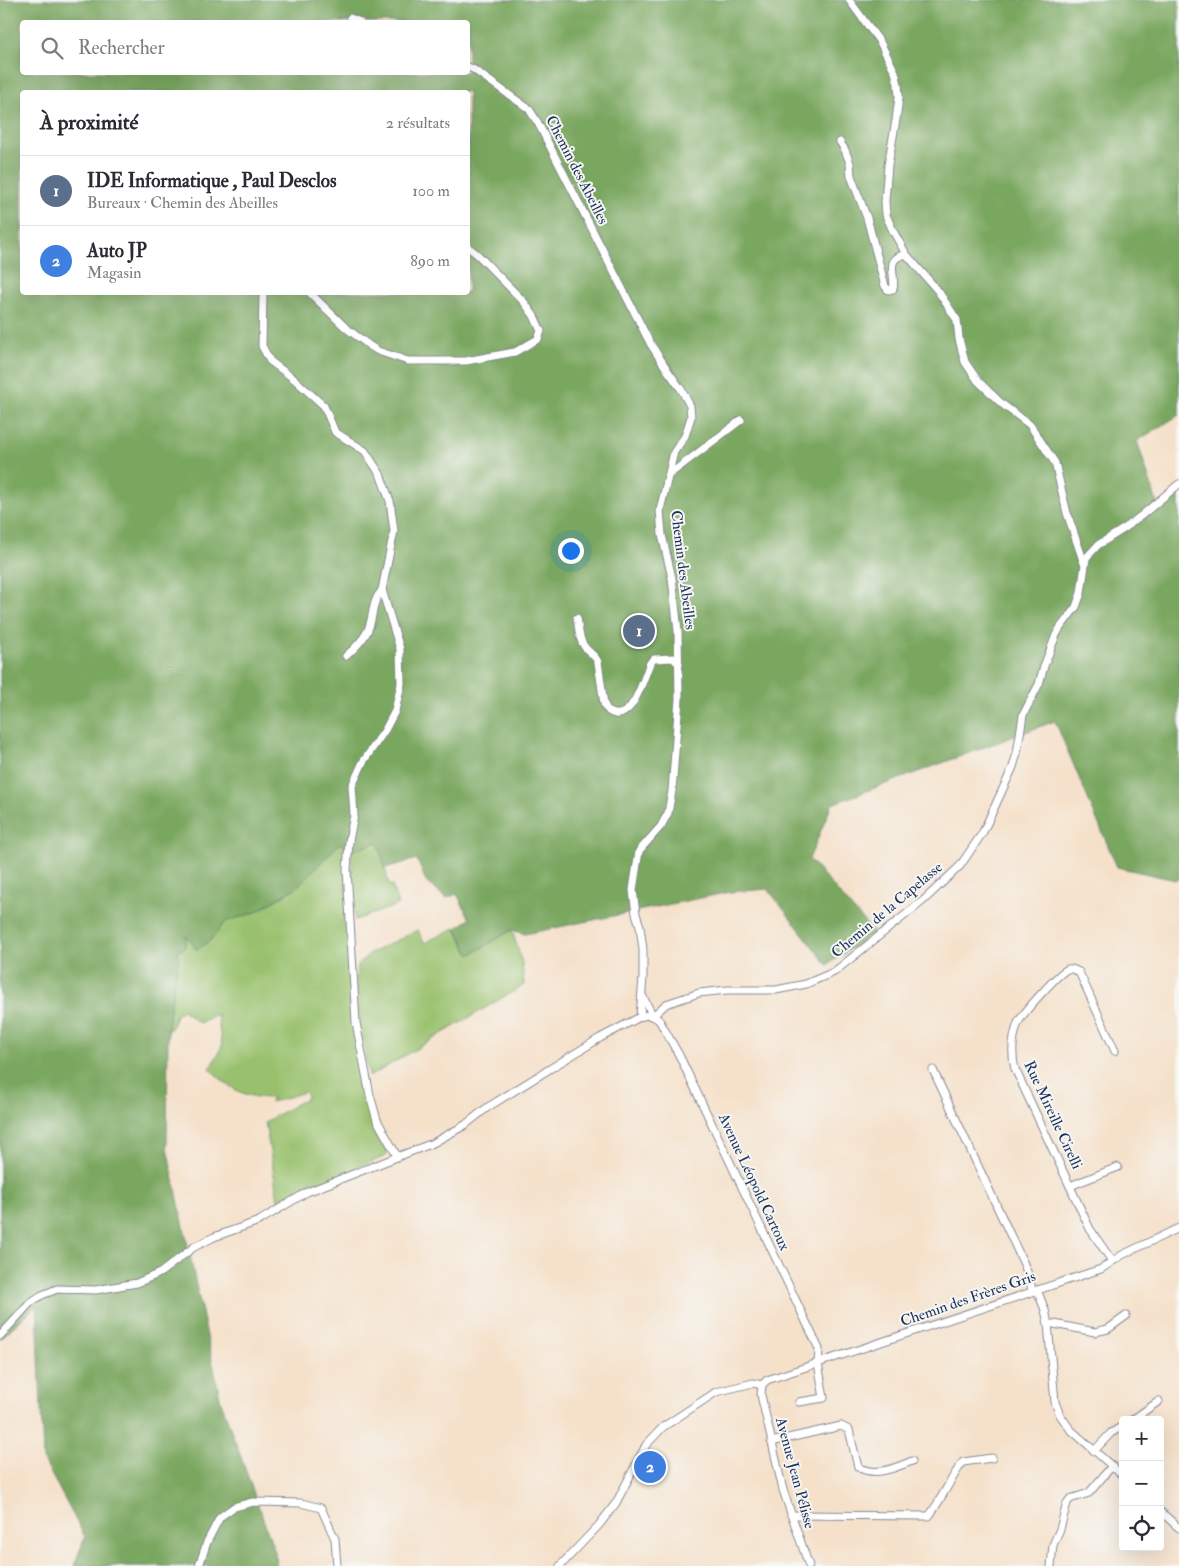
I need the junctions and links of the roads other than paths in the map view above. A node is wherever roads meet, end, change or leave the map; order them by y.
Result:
1 (849, 0) edge
2 (350, 18) dead end
3 (355, 20) edge
4 (470, 67) edge
5 (840, 142) dead end
6 (470, 249) edge
7 (906, 254) junction
8 (263, 295) edge
9 (313, 295) edge
10 (741, 420) dead end
11 (670, 474) junction
12 (1179, 484) edge
13 (1084, 563) junction
14 (382, 590) junction
15 (577, 618) dead end
16 (346, 656) dead end
17 (679, 665) junction
18 (642, 994) junction
19 (654, 1016) junction
20 (640, 1017) junction
21 (1115, 1051) dead end
22 (933, 1070) dead end
23 (397, 1156) junction
24 (1118, 1167) dead end
25 (1070, 1186) junction
26 (1179, 1228) edge
27 (1112, 1261) junction
28 (1035, 1291) junction
29 (1126, 1316) dead end
30 (1048, 1324) junction
31 (0, 1336) edge
32 (818, 1363) junction
33 (762, 1385) junction
34 (1159, 1401) dead end
35 (799, 1402) dead end
36 (1138, 1416) edge
37 (1119, 1428) edge
38 (771, 1442) junction
39 (1094, 1451) junction
40 (992, 1458) dead end
41 (912, 1462) dead end
42 (1112, 1466) junction
43 (1119, 1472) edge
44 (791, 1515) junction
45 (1164, 1515) edge
46 (1179, 1528) edge
47 (199, 1566) edge
48 (337, 1566) edge
49 (560, 1566) edge
50 (809, 1566) edge
51 (1051, 1566) edge

1 - 7 street
2 - 3 street
4 - 11 street, Chemin des Abeilles
5 - 7 street
6 - 9 street
7 - 13 street
8 - 14 street
10 - 11 street
11 - 17 street, Chemin des Abeilles
12 - 13 street
13 - 19 street, Chemin de la Capelasse
14 - 16 street
14 - 23 street
15 - 17 street
17 - 18 street, Chemin des Abeilles
18 - 19 street, Chemin des Abeilles
18 - 20 street, Chemin des Abeilles
19 - 20 street
19 - 32 street, Avenue Léopold Cartoux
20 - 23 street
21 - 25 street, Rue Mireille Cirelli
22 - 28 street
23 - 31 street
24 - 25 street
25 - 27 street, Rue Mireille Cirelli
26 - 27 street, Chemin des Frères Gris
27 - 28 street, Chemin des Frères Gris
28 - 30 street
28 - 32 street, Chemin des Frères Gris
29 - 30 street
30 - 39 street
32 - 33 street, Chemin des Frères Gris
32 - 35 street, Avenue Léopold Cartoux
33 - 38 street, Avenue Jean Pélisse
33 - 49 street
34 - 36 street
37 - 39 street
38 - 41 street
38 - 44 street, Avenue Jean Pélisse
39 - 42 street
40 - 44 street
42 - 43 street
42 - 51 street
44 - 50 street, Avenue Jean Pélisse
45 - 46 street
47 - 48 street

